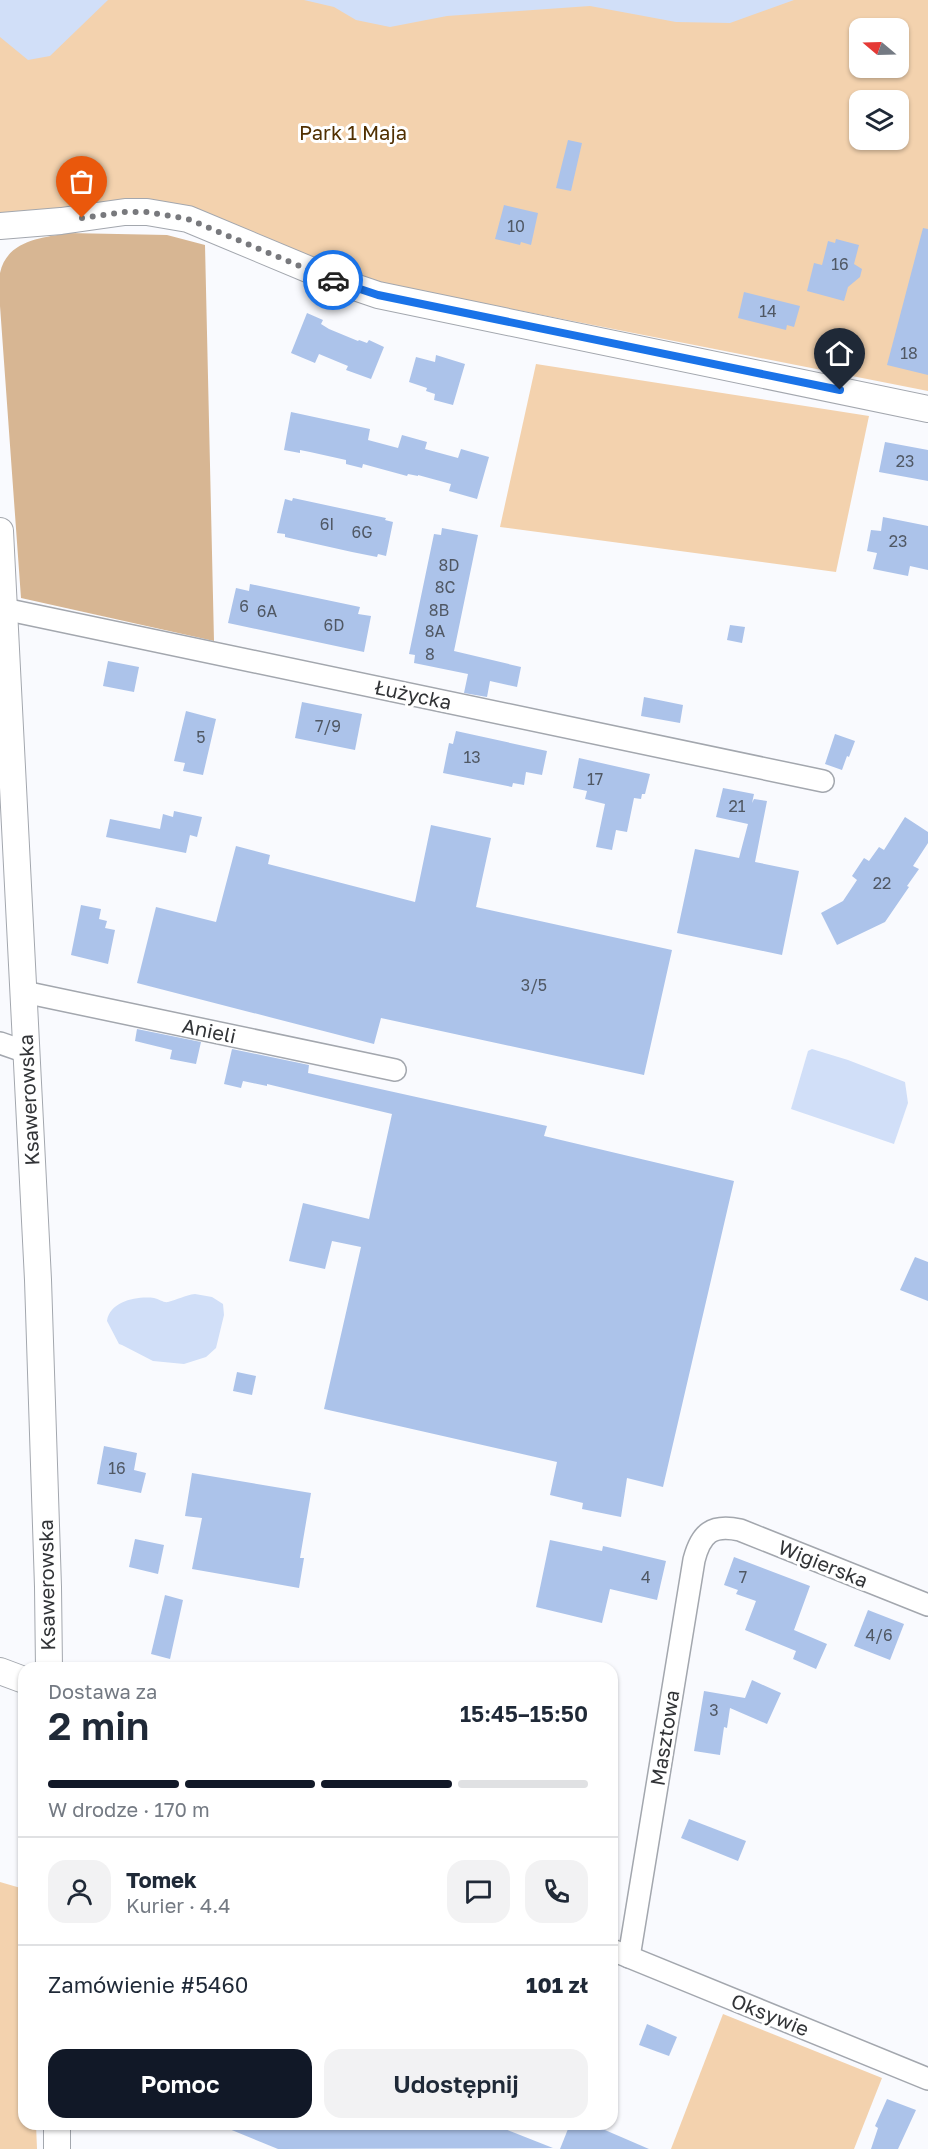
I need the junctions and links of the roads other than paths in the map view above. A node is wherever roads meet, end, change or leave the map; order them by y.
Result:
1 (0, 226) edge
2 (928, 409) edge
3 (0, 531) edge
4 (4, 609) junction
5 (823, 781) dead end
6 (24, 992) junction
7 (0, 1043) edge
8 (26, 1052) junction
9 (395, 1070) dead end
10 (718, 1528) joint
11 (928, 1605) edge
12 (49, 1662) edge
13 (0, 1671) edge
14 (18, 1678) edge
15 (620, 1954) edge
16 (928, 2079) edge
17 (57, 2130) edge
18 (57, 2149) edge

1 - 2 street
3 - 4 street, Ksawerowska
4 - 5 street, Łużycka
4 - 6 street, Ksawerowska
6 - 8 street, Ksawerowska
6 - 9 street, Anieli
7 - 8 street
8 - 12 street, Ksawerowska
10 - 11 street, Wigierska
10 - 15 street, Masztowa
13 - 14 street
15 - 16 street, Oksywie
17 - 18 street

